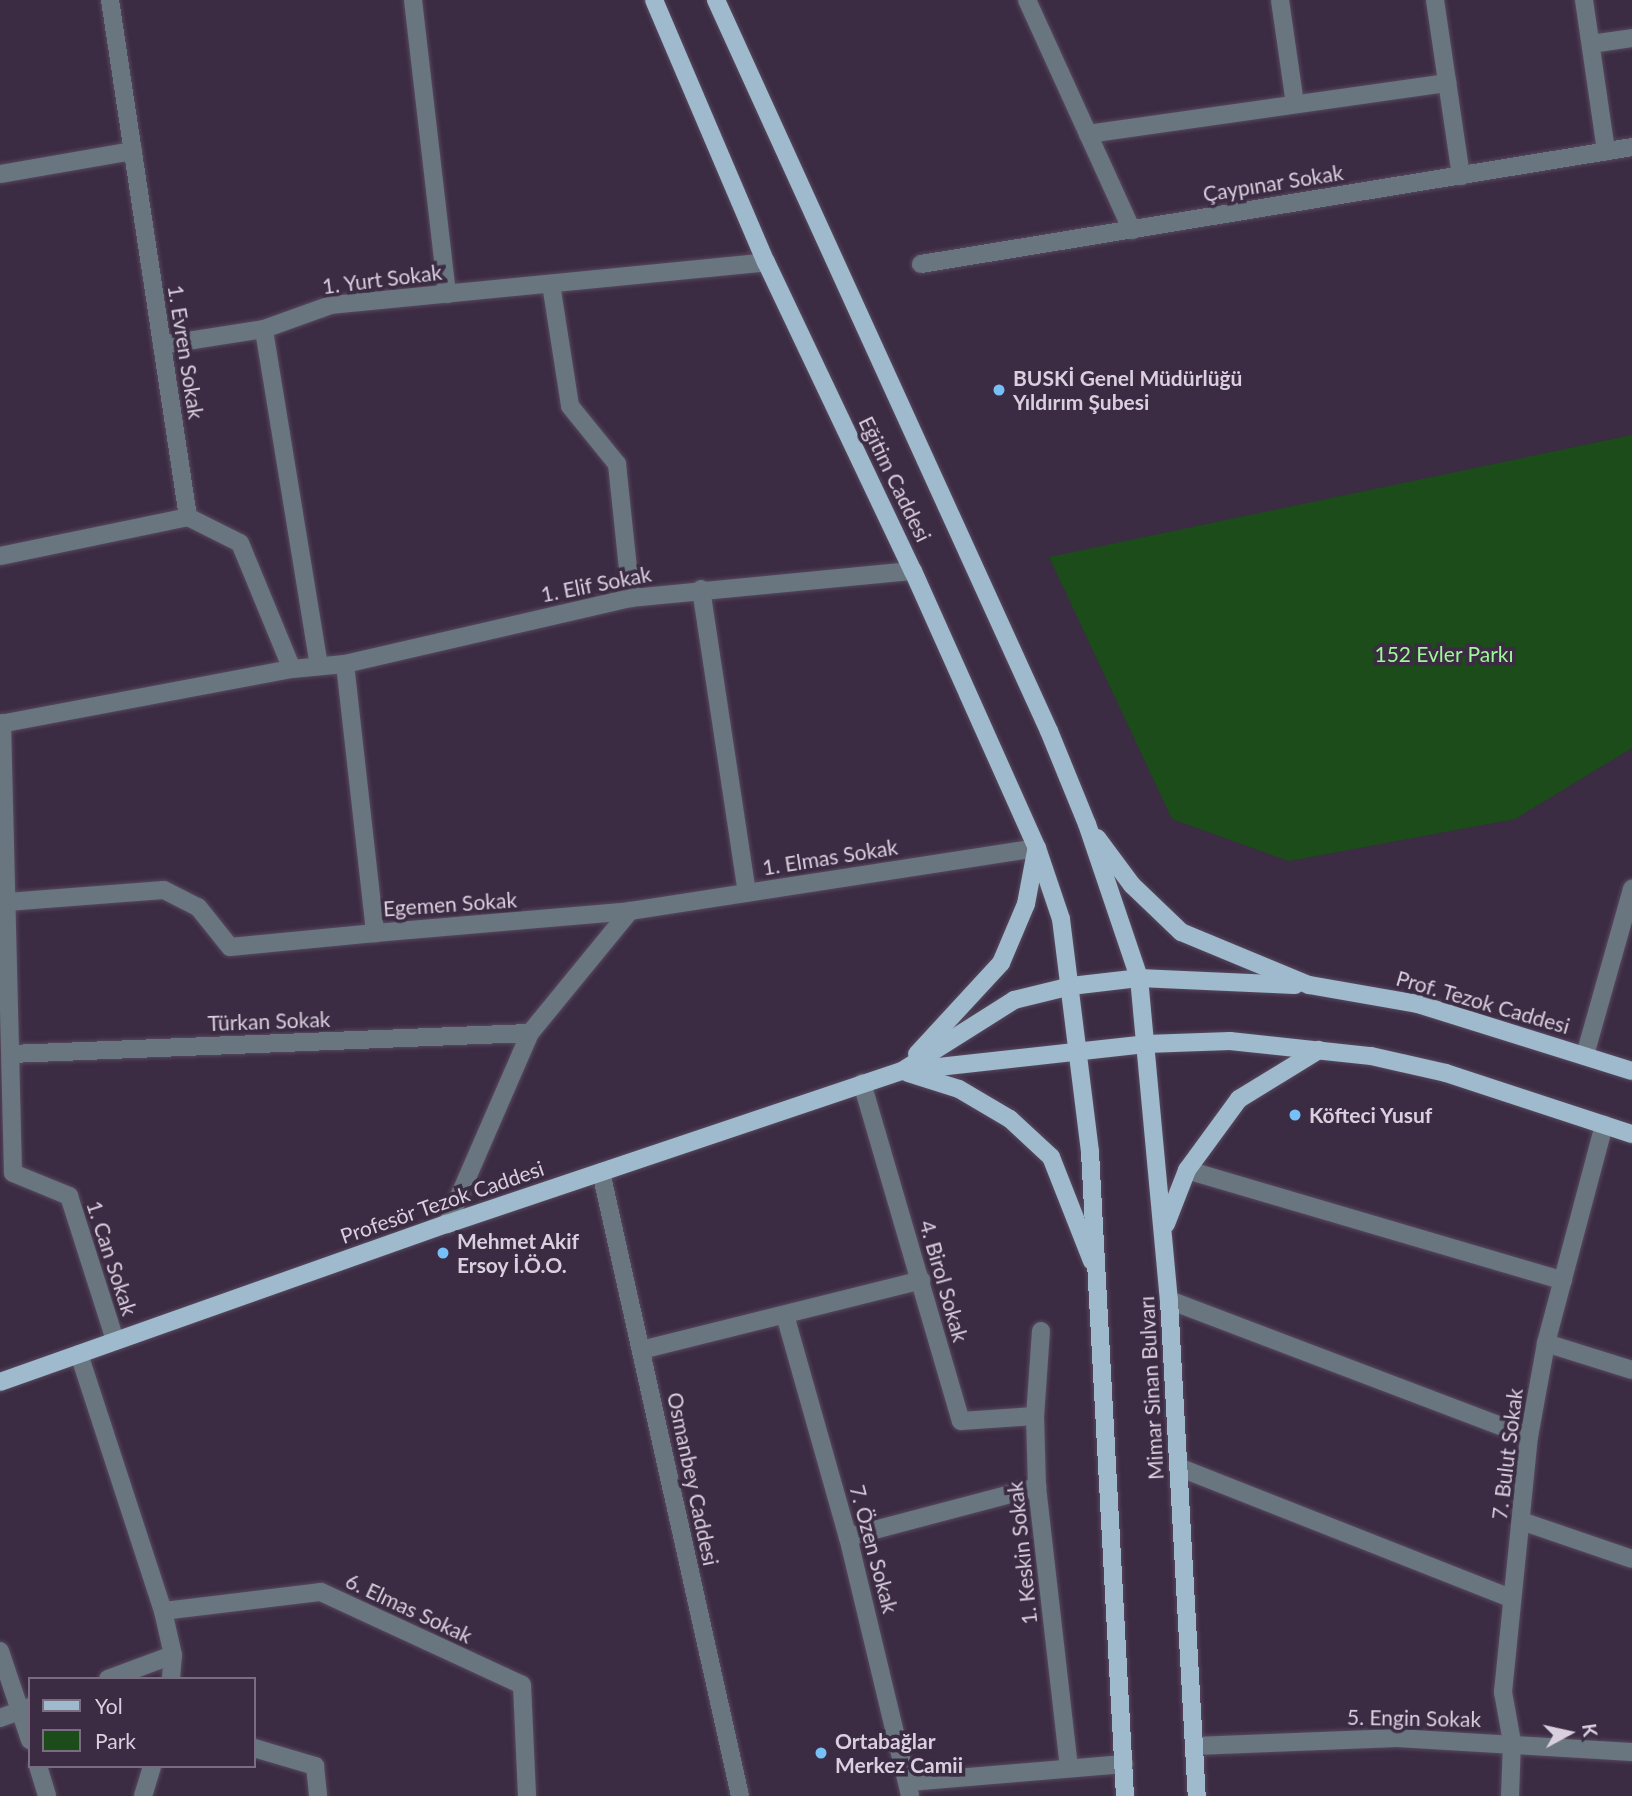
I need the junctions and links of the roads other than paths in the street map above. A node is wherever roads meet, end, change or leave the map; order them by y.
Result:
1 (110, 0) edge
2 (413, 0) edge
3 (654, 0) edge
4 (716, 0) edge
5 (1027, 0) edge
6 (1280, 0) edge
7 (1435, 0) edge
8 (1584, 0) edge
9 (1632, 38) edge
10 (1591, 44) junction
11 (1447, 83) junction
12 (1296, 104) junction
13 (1088, 134) junction
14 (1632, 147) edge
15 (133, 151) junction
16 (1606, 152) junction
17 (0, 174) edge
18 (1461, 176) junction
19 (1132, 230) junction
20 (766, 262) junction
21 (921, 264) dead end
22 (551, 284) junction
23 (447, 294) junction
24 (264, 329) junction
25 (162, 345) junction
26 (188, 517) junction
27 (0, 556) edge
28 (913, 570) junction
29 (701, 589) junction
30 (631, 598) junction
31 (345, 664) junction
32 (319, 666) junction
33 (292, 669) junction
34 (1, 724) edge
35 (1087, 824) junction
36 (1037, 848) junction
37 (1632, 889) edge
38 (747, 893) junction
39 (7, 902) junction
40 (630, 911) junction
41 (375, 933) junction
42 (1139, 978) junction
43 (1308, 985) junction
44 (1071, 986) junction
45 (530, 1033) junction
46 (1146, 1044) junction
47 (1320, 1050) junction
48 (1079, 1052) junction
49 (10, 1054) junction
50 (1585, 1055) junction
51 (902, 1071) junction
52 (1632, 1071) edge
53 (862, 1083) junction
54 (1604, 1125) junction
55 (1632, 1134) edge
56 (1187, 1170) junction
57 (601, 1172) junction
58 (6, 1173) edge
59 (447, 1224) junction
60 (1163, 1234) junction
61 (1099, 1277) junction
62 (920, 1280) junction
63 (1563, 1281) junction
64 (1169, 1300) junction
65 (785, 1315) junction
66 (1041, 1331) dead end
67 (115, 1340) junction
68 (1546, 1343) junction
69 (642, 1350) junction
70 (79, 1354) junction
71 (1632, 1370) edge
72 (0, 1382) edge
73 (1035, 1416) junction
74 (1528, 1437) junction
75 (1178, 1467) junction
76 (1037, 1487) junction
77 (1521, 1521) junction
78 (848, 1537) junction
79 (1632, 1559) edge
80 (1511, 1598) junction
81 (163, 1611) junction
82 (0, 1651) edge
83 (173, 1655) junction
84 (112, 1677) edge
85 (171, 1677) edge
86 (25, 1709) edge
87 (0, 1718) edge
88 (28, 1728) edge
89 (1512, 1742) junction
90 (1195, 1746) junction
91 (256, 1749) edge
92 (1632, 1752) edge
93 (1124, 1764) junction
94 (39, 1768) edge
95 (151, 1768) edge
96 (1069, 1768) junction
97 (909, 1789) edge
98 (47, 1796) edge
99 (143, 1796) edge
100 (318, 1796) edge
101 (527, 1796) edge
102 (740, 1796) edge
103 (1125, 1796) edge
104 (1197, 1796) edge
105 (1510, 1796) edge

1 - 15 street, 1. Evren Sokak
2 - 23 street
3 - 20 main road, Eğitim Caddesi
4 - 35 main road, Eğitim Caddesi
5 - 13 street
6 - 12 street
7 - 11 street
8 - 10 street
9 - 10 street
10 - 16 street
11 - 12 street
11 - 18 street
12 - 13 street
13 - 19 street
14 - 16 street, Çaypınar Sokak
15 - 17 street
15 - 25 street, 1. Evren Sokak
16 - 18 street, Çaypınar Sokak
18 - 19 street, Çaypınar Sokak
19 - 21 street, Çaypınar Sokak
20 - 22 street, 1. Yurt Sokak
20 - 28 main road, Eğitim Caddesi
22 - 23 street, 1. Yurt Sokak
22 - 30 street
23 - 24 street, 1. Yurt Sokak
24 - 25 street, 1. Yurt Sokak
24 - 32 street
25 - 26 street, 1. Evren Sokak
26 - 27 street
26 - 33 street
28 - 29 street, 1. Elif Sokak
28 - 36 main road, Eğitim Caddesi
29 - 30 street, 1. Elif Sokak
29 - 38 street
30 - 31 street, 1. Elif Sokak
31 - 32 street, 1. Elif Sokak
31 - 41 street, Egemen Sokak
32 - 33 street, 1. Elif Sokak
33 - 34 street, 1. Elif Sokak
34 - 39 street, 1. Can Sokak
35 - 42 main road, Mimar Sinan Bulvarı
35 - 43 main road, Prof. Tezok Caddesi
36 - 38 street, 1. Elmas Sokak
36 - 44 main road, Eğitim Caddesi
36 - 51 main road
37 - 50 street
38 - 40 street, 1. Elmas Sokak
39 - 41 street
39 - 49 street, 1. Can Sokak
40 - 41 street, Egemen Sokak
40 - 45 street
42 - 43 main road
42 - 44 main road
42 - 46 main road, Mimar Sinan Bulvarı
43 - 50 main road, Prof. Tezok Caddesi
44 - 48 main road
44 - 51 main road
45 - 49 street, Türkan Sokak
45 - 59 street
46 - 47 main road
46 - 48 main road
46 - 60 main road, Mimar Sinan Bulvarı
47 - 54 main road
47 - 56 main road
48 - 51 main road
48 - 61 main road
49 - 58 street, 1. Can Sokak
50 - 52 main road, Prof. Tezok Caddesi
51 - 53 main road, Profesör Tezok Caddesi
51 - 61 main road
53 - 57 main road, Profesör Tezok Caddesi
53 - 62 street, 4. Birol Sokak
54 - 55 main road
54 - 63 street, 7. Bulut Sokak
56 - 60 main road
56 - 63 street
57 - 59 main road, Profesör Tezok Caddesi
57 - 69 street, Osmanbey Caddesi
58 - 67 street, 1. Can Sokak
59 - 67 main road, Profesör Tezok Caddesi
60 - 64 main road, Mimar Sinan Bulvarı
61 - 93 main road
62 - 65 street
62 - 73 street, 4. Birol Sokak
63 - 68 street, 7. Bulut Sokak
64 - 74 street
64 - 75 main road, Mimar Sinan Bulvarı
65 - 69 street
65 - 78 street, 7. Özen Sokak
66 - 73 street, 1. Keskin Sokak
67 - 70 main road, Profesör Tezok Caddesi
68 - 71 street
68 - 74 street, 7. Bulut Sokak
69 - 102 street, Osmanbey Caddesi
70 - 72 main road, Profesör Tezok Caddesi
70 - 81 street
73 - 76 street, 1. Keskin Sokak
74 - 77 street, 7. Bulut Sokak
75 - 80 street
75 - 90 main road, Mimar Sinan Bulvarı
76 - 78 street
76 - 96 street, 1. Keskin Sokak
77 - 79 street
77 - 80 street, 7. Bulut Sokak
78 - 97 street, 7. Özen Sokak
80 - 89 street, 7. Bulut Sokak
81 - 83 street
81 - 101 street, 6. Elmas Sokak
82 - 86 street
83 - 84 street
83 - 85 street
86 - 87 street
86 - 88 street
89 - 90 street, 5. Engin Sokak
89 - 92 street, 5. Engin Sokak
89 - 105 street, 7. Bulut Sokak
90 - 104 main road, Mimar Sinan Bulvarı
91 - 100 street
93 - 96 street
93 - 103 main road
94 - 98 street
95 - 99 street
96 - 97 street

